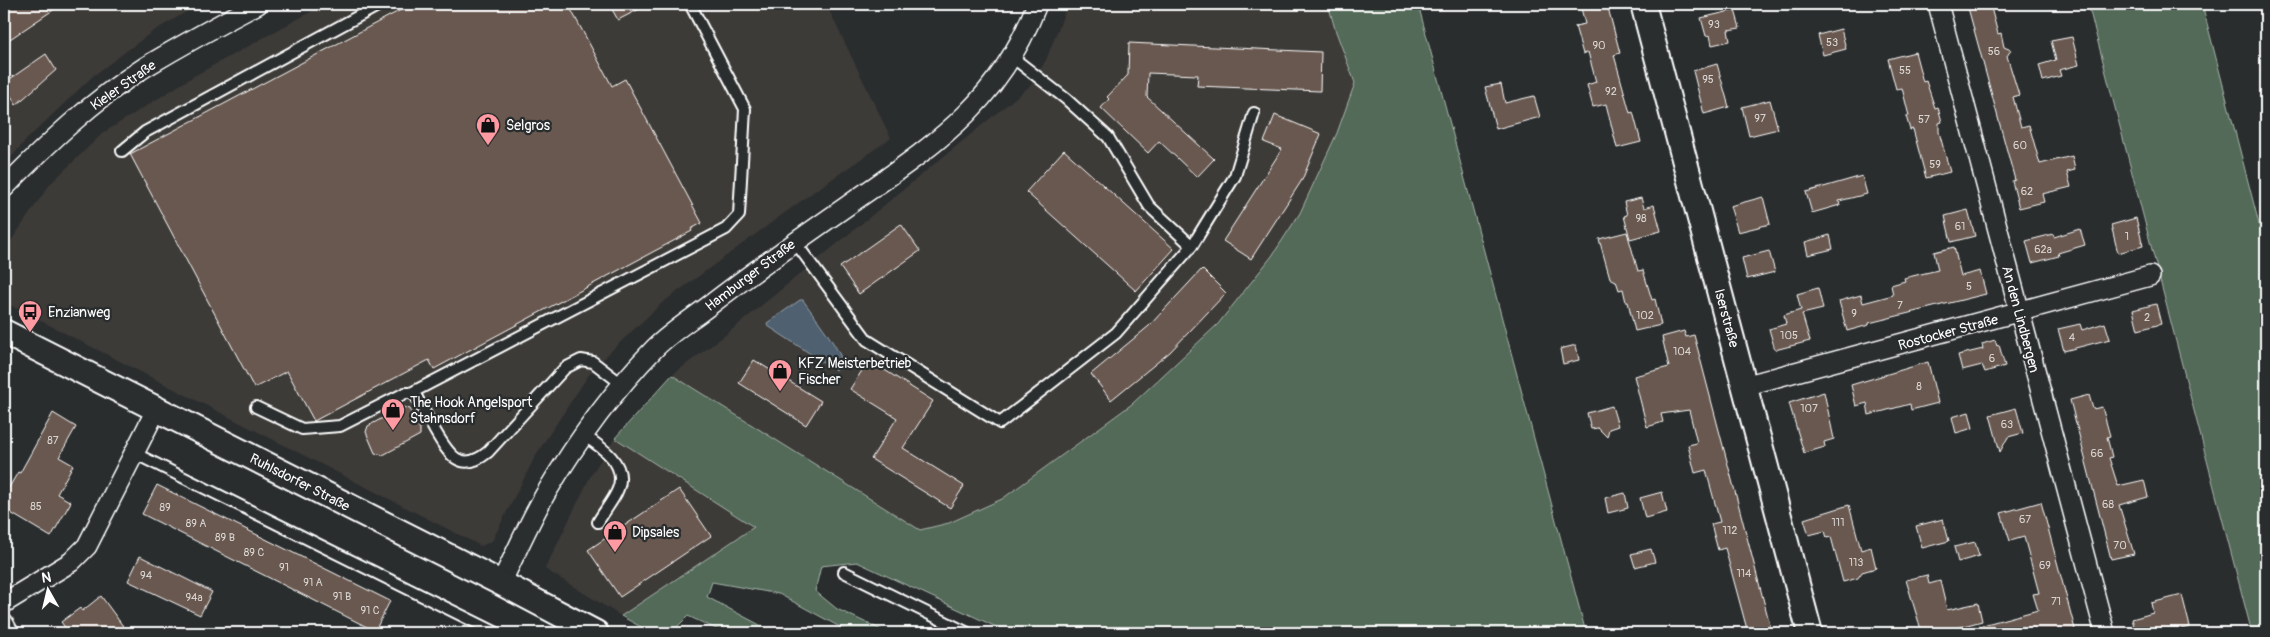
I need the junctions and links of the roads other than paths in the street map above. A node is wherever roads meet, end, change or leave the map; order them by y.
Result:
1 (258, 4) edge
2 (381, 4) edge
3 (690, 4) edge
4 (1037, 4) edge
5 (1643, 4) edge
6 (1938, 4) edge
7 (1012, 57) junction
8 (1254, 113) dead end
9 (122, 151) dead end
10 (4, 188) edge
11 (795, 242) junction
12 (1192, 246) junction
13 (2150, 276) dead end
14 (2020, 312) junction
15 (4, 332) edge
16 (623, 385) junction
17 (1744, 386) junction
18 (411, 393) junction
19 (256, 407) dead end
20 (156, 410) junction
21 (583, 435) junction
22 (134, 453) junction
23 (598, 522) dead end
24 (844, 572) dead end
25 (501, 583) junction
26 (4, 603) edge
27 (4, 624) edge
28 (9, 633) edge
29 (497, 633) edge
30 (596, 633) edge
31 (968, 633) edge
32 (1810, 633) edge
33 (2105, 633) edge

1 - 10 street, Kieler Straße
2 - 9 lane
3 - 18 lane
4 - 7 street, Hamburger Straße
5 - 17 street, Iserstraße
6 - 14 street, An den Lindbergen
7 - 11 street, Hamburger Straße
7 - 12 lane
8 - 12 lane
11 - 12 lane
11 - 16 street, Hamburger Straße
13 - 14 street, Rostocker Straße
14 - 17 street, Rostocker Straße
14 - 33 street, An den Lindbergen
15 - 20 street, Ruhlsdorfer Straße
16 - 18 lane
16 - 21 street, Hamburger Straße
17 - 32 street, Iserstraße
18 - 19 lane
20 - 22 street
20 - 25 street, Ruhlsdorfer Straße
21 - 23 lane
21 - 25 street, Hamburger Straße
22 - 26 street
22 - 29 lane
24 - 31 lane
25 - 30 street, Ruhlsdorfer Straße
27 - 28 street

